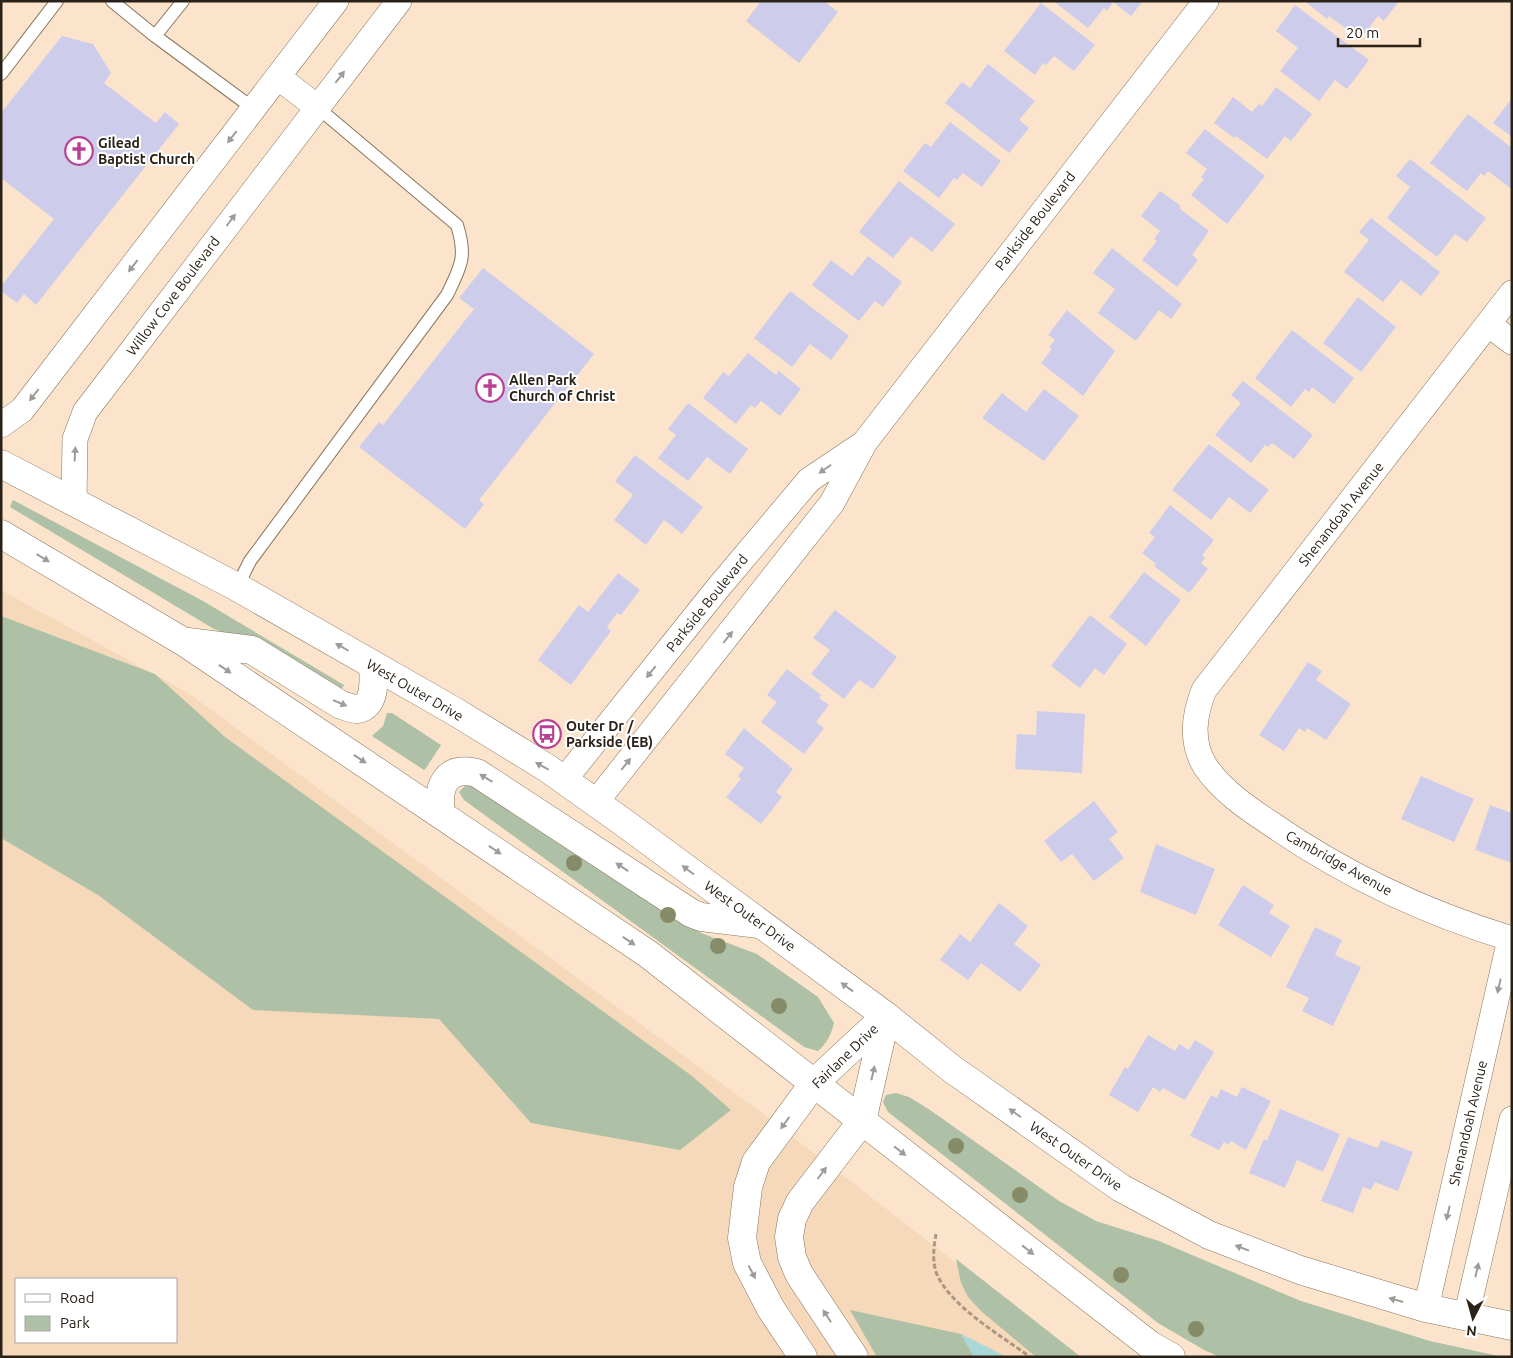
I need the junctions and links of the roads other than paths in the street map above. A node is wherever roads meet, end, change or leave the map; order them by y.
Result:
1 (57, 1) edge
2 (112, 1) edge
3 (183, 1) edge
4 (336, 1) edge
5 (398, 1) edge
6 (1206, 1) edge
7 (155, 36) junction
8 (1, 74) edge
9 (278, 77) junction
10 (317, 106) junction
11 (254, 109) junction
12 (1512, 294) edge
13 (1488, 324) junction
14 (1512, 342) edge
15 (1, 425) edge
16 (865, 442) junction
17 (1, 464) edge
18 (74, 503) junction
19 (1, 534) edge
20 (237, 587) junction
21 (184, 642) junction
22 (373, 666) junction
23 (1196, 744) joint
24 (564, 780) junction
25 (596, 802) junction
26 (441, 813) junction
27 (761, 924) junction
28 (1511, 939) edge
29 (886, 1016) junction
30 (814, 1083) junction
31 (862, 1121) junction
32 (1467, 1126) junction
33 (1510, 1127) edge
34 (1426, 1308) junction
35 (1466, 1317) junction
36 (1512, 1326) edge
37 (803, 1357) edge
38 (854, 1357) edge
39 (1170, 1357) edge

1 - 8 lane
2 - 7 lane
3 - 7 lane
4 - 9 street
10 -> 5 street, Willow Cove Boulevard
6 - 16 street, Parkside Boulevard
7 - 11 lane
9 - 10 street
9 - 11 street
18 -> 10 street, Willow Cove Boulevard
10 - 20 lane
11 -> 15 street
12 - 13 street, Shenandoah Avenue
13 - 14 street
13 - 23 street, Shenandoah Avenue
16 -> 24 street, Parkside Boulevard
25 -> 16 street, Parkside Boulevard
17 - 18 main road, West Outer Drive
18 - 20 main road, West Outer Drive
19 -> 21 main road
22 -> 20 main road, West Outer Drive
21 -> 22 main road
21 -> 26 main road
24 -> 22 main road, West Outer Drive
23 - 28 street, Cambridge Avenue
24 - 25 main road, West Outer Drive
27 -> 25 main road, West Outer Drive
27 -> 26 main road
26 -> 30 main road
29 -> 27 main road, West Outer Drive
28 -> 32 street, Shenandoah Avenue
29 - 30 main road, Fairlane Drive
31 -> 29 main road, Fairlane Drive
34 -> 29 main road, West Outer Drive
30 - 31 main road
30 -> 37 main road, Fairlane Drive
38 -> 31 main road, Fairlane Drive
31 -> 39 main road
32 - 33 street
32 -> 34 street, Shenandoah Avenue
35 -> 33 street
34 - 35 main road, West Outer Drive
35 - 36 main road, West Outer Drive

